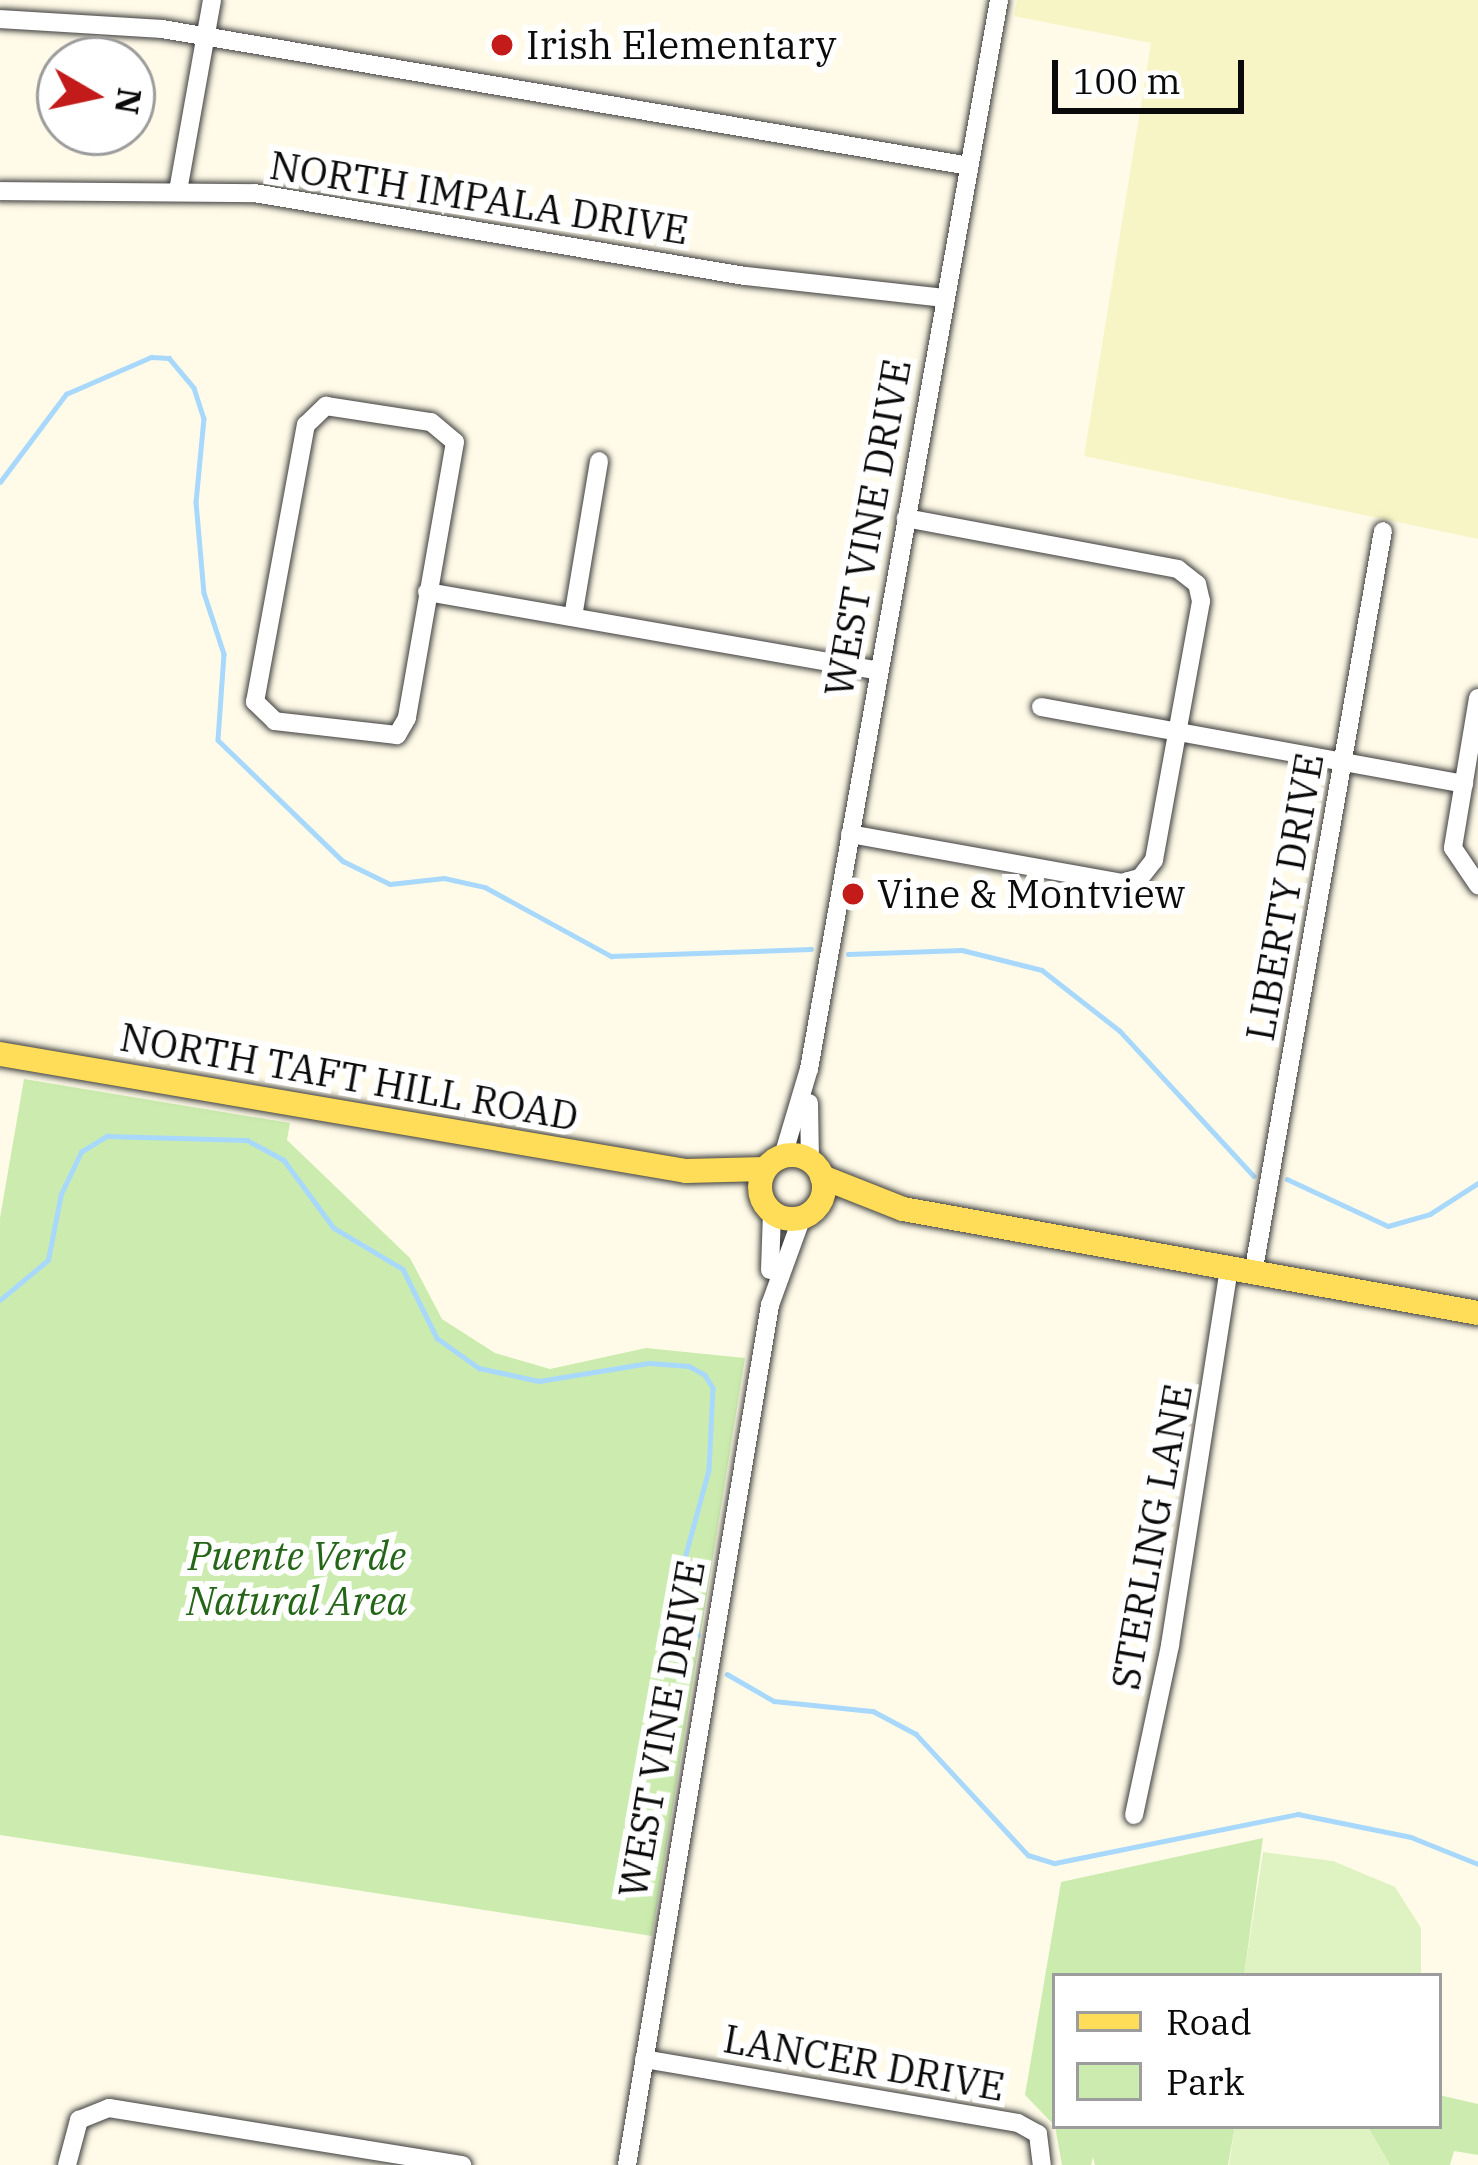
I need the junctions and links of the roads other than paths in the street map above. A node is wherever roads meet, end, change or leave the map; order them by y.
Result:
1 (212, 0) edge
2 (999, 0) edge
3 (0, 20) edge
4 (205, 36) junction
5 (969, 166) junction
6 (0, 191) edge
7 (178, 191) junction
8 (945, 298) junction
9 (599, 461) dead end
10 (906, 518) junction
11 (1383, 531) dead end
12 (427, 592) junction
13 (573, 617) junction
14 (879, 671) junction
15 (1478, 698) edge
16 (1041, 707) dead end
17 (1177, 732) junction
18 (1342, 764) junction
19 (1464, 784) junction
20 (850, 834) junction
21 (1478, 885) edge
22 (0, 1054) edge
23 (809, 1069) junction
24 (774, 1163) junction
25 (816, 1169) junction
26 (686, 1171) junction
27 (767, 1205) junction
28 (903, 1209) junction
29 (810, 1211) junction
30 (1241, 1272) junction
31 (770, 1305) junction
32 (1478, 1313) edge
33 (1134, 1815) dead end
34 (644, 2059) junction
35 (67, 2165) edge
36 (462, 2165) edge
37 (627, 2165) edge
38 (1042, 2165) edge

1 - 4 street
2 - 5 street, WEST VINE DRIVE
3 - 4 street
4 - 5 street
4 - 7 street
5 - 8 street, WEST VINE DRIVE
6 - 7 street, NORTH IMPALA DRIVE
7 - 8 street, NORTH IMPALA DRIVE
8 - 10 street, WEST VINE DRIVE
9 - 13 street
10 - 14 street, WEST VINE DRIVE
10 - 17 street
11 - 18 street, LIBERTY DRIVE
12 - 12 street
12 - 13 street
13 - 14 street
14 - 20 street, WEST VINE DRIVE
15 - 19 street
16 - 17 street
17 - 18 street
17 - 20 street
18 - 19 street
18 - 30 street, LIBERTY DRIVE
19 - 21 street
20 - 23 street, WEST VINE DRIVE
22 - 26 main road, NORTH TAFT HILL ROAD
23 - 24 street, WEST VINE DRIVE
23 - 25 street, WEST VINE DRIVE
24 - 25 main road
24 - 26 main road, NORTH TAFT HILL ROAD
24 - 27 main road, WEST VINE DRIVE
25 - 28 main road
25 - 29 main road, WEST VINE DRIVE
26 - 27 main road, NORTH TAFT HILL ROAD
27 - 29 main road
27 - 31 street, WEST VINE DRIVE
28 - 29 main road
28 - 30 main road
29 - 31 street, WEST VINE DRIVE
30 - 32 main road
30 - 33 street, STERLING LANE
31 - 34 street, WEST VINE DRIVE
34 - 37 street, WEST VINE DRIVE
34 - 38 street, LANCER DRIVE
35 - 36 street

